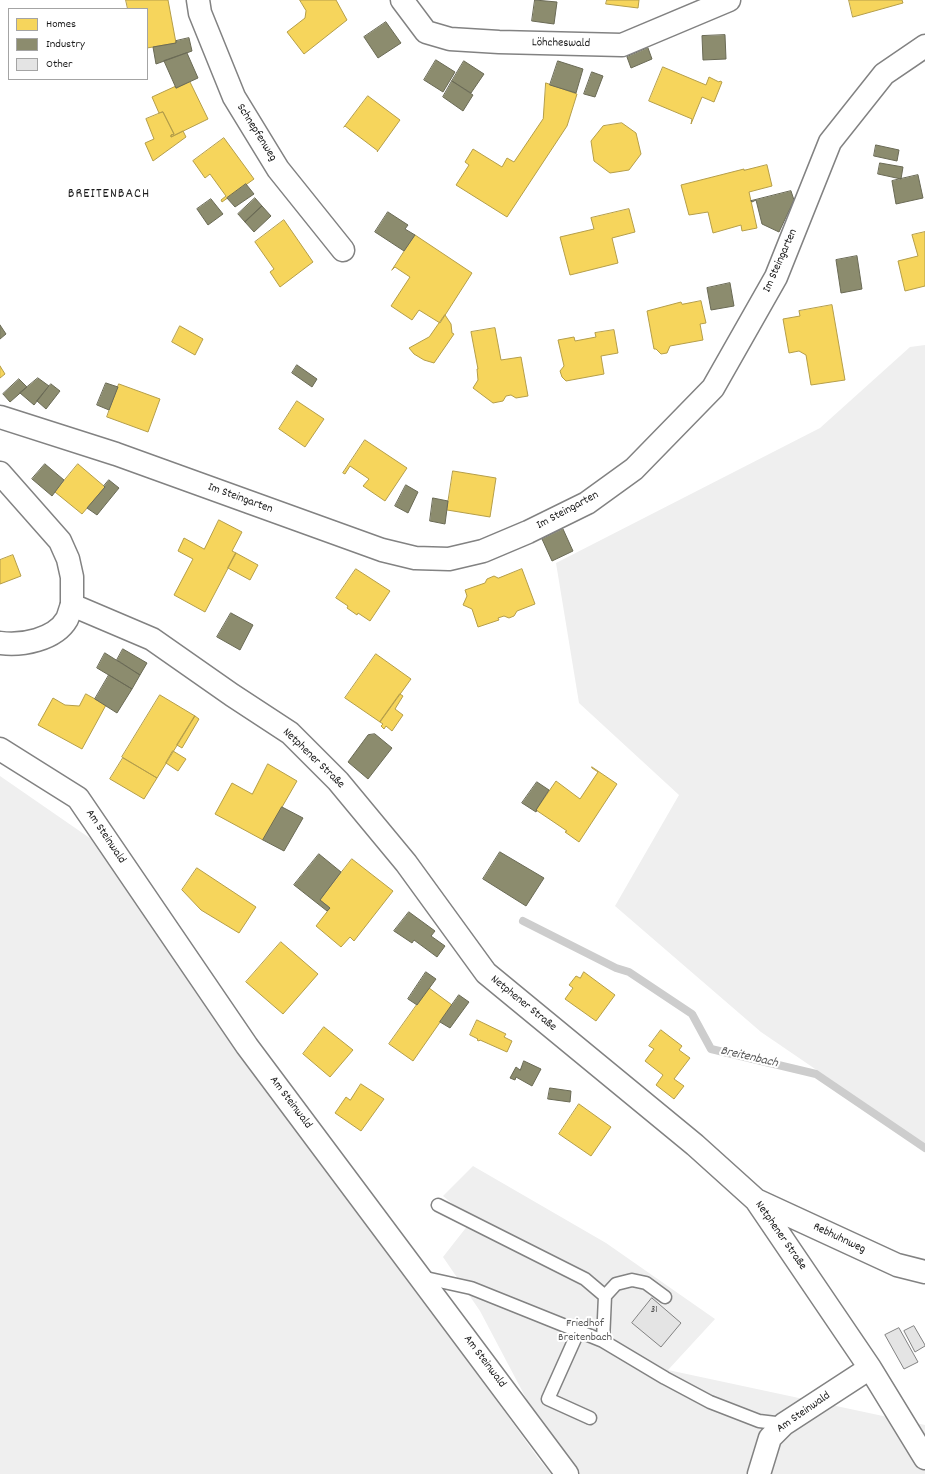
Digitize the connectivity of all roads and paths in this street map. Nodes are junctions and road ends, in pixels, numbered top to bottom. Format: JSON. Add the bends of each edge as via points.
{"nodes":[{"id":1,"x":198,"y":0,"type":"edge"},
{"id":2,"x":402,"y":0,"type":"edge"},
{"id":3,"x":729,"y":0,"type":"edge"},
{"id":4,"x":925,"y":46,"type":"edge"},
{"id":5,"x":342,"y":250,"type":"dead end"},
{"id":6,"x":0,"y":416,"type":"edge"},
{"id":7,"x":1,"y":477,"type":"edge"},
{"id":8,"x":72,"y":605,"type":"junction"},
{"id":9,"x":0,"y":643,"type":"edge"},
{"id":10,"x":0,"y":749,"type":"edge"},
{"id":11,"x":756,"y":1200,"type":"junction"},
{"id":12,"x":438,"y":1205,"type":"dead end"},
{"id":13,"x":925,"y":1272,"type":"edge"},
{"id":14,"x":419,"y":1276,"type":"junction"},
{"id":15,"x":605,"y":1296,"type":"junction"},
{"id":16,"x":665,"y":1297,"type":"dead end"},
{"id":17,"x":578,"y":1332,"type":"junction"},
{"id":18,"x":604,"y":1341,"type":"junction"},
{"id":19,"x":870,"y":1368,"type":"junction"},
{"id":20,"x":590,"y":1418,"type":"dead end"},
{"id":21,"x":784,"y":1424,"type":"junction"},
{"id":22,"x":925,"y":1458,"type":"edge"},
{"id":23,"x":567,"y":1474,"type":"edge"},
{"id":24,"x":759,"y":1474,"type":"edge"}],
"edges":[{"from":1,"to":5,"type":"street","name":"Schnepfenweg","via":[[200,13],[234,97],[278,169]]},
{"from":2,"to":3,"type":"street","name":"Löhcheswald","via":[[426,32],[450,39],[622,45]]},
{"from":4,"to":6,"type":"street","name":"Im Steingarten","via":[[884,74],[830,142],[776,277],[713,388],[634,469],[588,503],[483,551],[449,559],[435,559],[414,558],[382,550],[116,454]]},
{"from":7,"to":8,"type":"street","via":[[60,541],[72,577]]},
{"from":8,"to":9,"type":"street","via":[[67,620],[58,630],[47,636],[22,643]]},
{"from":8,"to":11,"type":"street","name":"Netphener Straße","via":[[152,638],[290,734],[338,780],[406,863],[486,973],[695,1145]]},
{"from":10,"to":14,"type":"street","name":"Am Steinwald","via":[[78,798],[247,1046]]},
{"from":11,"to":13,"type":"street","name":"Rebhuhnweg","via":[[897,1265]]},
{"from":11,"to":19,"type":"street","name":"Netphener Straße"},
{"from":12,"to":15,"type":"lane","via":[[585,1279]]},
{"from":14,"to":17,"type":"lane","via":[[471,1288]]},
{"from":14,"to":23,"type":"street","name":"Am Steinwald"},
{"from":15,"to":16,"type":"lane","via":[[616,1284],[632,1280],[646,1283]]},
{"from":15,"to":18,"type":"lane"},
{"from":17,"to":18,"type":"lane"},
{"from":17,"to":20,"type":"lane","via":[[548,1400]]},
{"from":18,"to":21,"type":"lane","via":[[710,1402],[759,1421]]},
{"from":19,"to":21,"type":"street","name":"Am Steinwald"},
{"from":19,"to":22,"type":"street","name":"Netphener Straße"},
{"from":21,"to":24,"type":"street","name":"Am Steinwald","via":[[770,1438]]}]}
